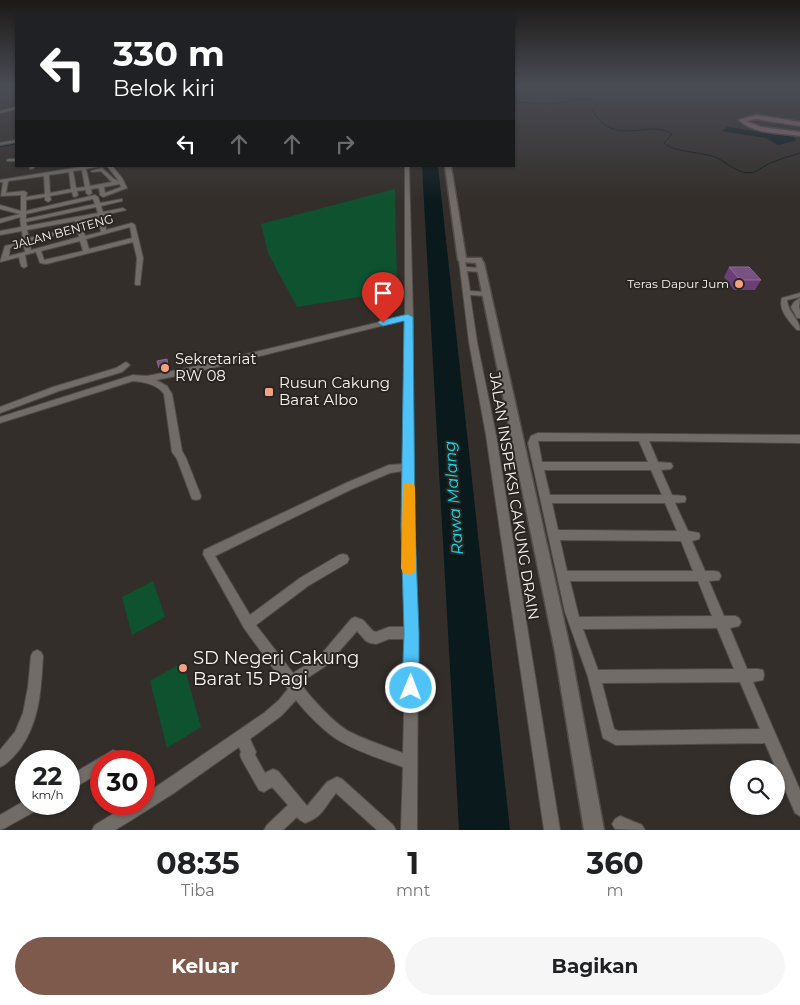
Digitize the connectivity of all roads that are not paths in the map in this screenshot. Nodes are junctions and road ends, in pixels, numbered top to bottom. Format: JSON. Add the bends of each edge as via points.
{"nodes":[{"id":1,"x":752,"y":124,"type":"edge"},
{"id":2,"x":800,"y":134,"type":"edge"},
{"id":3,"x":15,"y":141,"type":"edge"},
{"id":4,"x":0,"y":144,"type":"edge"},
{"id":5,"x":15,"y":147,"type":"edge"},
{"id":6,"x":0,"y":149,"type":"edge"},
{"id":7,"x":9,"y":160,"type":"dead end"},
{"id":8,"x":15,"y":160,"type":"edge"},
{"id":9,"x":55,"y":167,"type":"edge"},
{"id":10,"x":95,"y":167,"type":"edge"},
{"id":11,"x":110,"y":167,"type":"edge"},
{"id":12,"x":407,"y":167,"type":"edge"},
{"id":13,"x":448,"y":167,"type":"edge"},
{"id":14,"x":85,"y":170,"type":"junction"},
{"id":15,"x":70,"y":171,"type":"junction"},
{"id":16,"x":116,"y":174,"type":"junction"},
{"id":17,"x":45,"y":175,"type":"junction"},
{"id":18,"x":108,"y":176,"type":"junction"},
{"id":19,"x":6,"y":180,"type":"junction"},
{"id":20,"x":0,"y":181,"type":"edge"},
{"id":21,"x":118,"y":182,"type":"junction"},
{"id":22,"x":101,"y":185,"type":"junction"},
{"id":23,"x":88,"y":187,"type":"junction"},
{"id":24,"x":74,"y":190,"type":"junction"},
{"id":25,"x":47,"y":195,"type":"junction"},
{"id":26,"x":92,"y":197,"type":"junction"},
{"id":27,"x":24,"y":199,"type":"junction"},
{"id":28,"x":120,"y":200,"type":"dead end"},
{"id":29,"x":76,"y":201,"type":"junction"},
{"id":30,"x":98,"y":205,"type":"junction"},
{"id":31,"x":0,"y":208,"type":"edge"},
{"id":32,"x":48,"y":208,"type":"junction"},
{"id":33,"x":123,"y":210,"type":"dead end"},
{"id":34,"x":57,"y":214,"type":"junction"},
{"id":35,"x":101,"y":214,"type":"junction"},
{"id":36,"x":77,"y":218,"type":"junction"},
{"id":37,"x":0,"y":221,"type":"edge"},
{"id":38,"x":24,"y":222,"type":"junction"},
{"id":39,"x":59,"y":222,"type":"junction"},
{"id":40,"x":13,"y":223,"type":"dead end"},
{"id":41,"x":49,"y":224,"type":"junction"},
{"id":42,"x":0,"y":225,"type":"edge"},
{"id":43,"x":105,"y":231,"type":"junction"},
{"id":44,"x":61,"y":232,"type":"junction"},
{"id":45,"x":0,"y":233,"type":"edge"},
{"id":46,"x":50,"y":234,"type":"junction"},
{"id":47,"x":82,"y":237,"type":"junction"},
{"id":48,"x":0,"y":238,"type":"edge"},
{"id":49,"x":136,"y":239,"type":"junction"},
{"id":50,"x":27,"y":241,"type":"junction"},
{"id":51,"x":65,"y":242,"type":"junction"},
{"id":52,"x":114,"y":244,"type":"junction"},
{"id":53,"x":53,"y":245,"type":"junction"},
{"id":54,"x":85,"y":249,"type":"junction"},
{"id":55,"x":38,"y":250,"type":"junction"},
{"id":56,"x":70,"y":251,"type":"junction"},
{"id":57,"x":25,"y":254,"type":"junction"},
{"id":58,"x":2,"y":259,"type":"edge"},
{"id":59,"x":463,"y":265,"type":"junction"},
{"id":60,"x":24,"y":266,"type":"dead end"},
{"id":61,"x":138,"y":284,"type":"dead end"},
{"id":62,"x":467,"y":293,"type":"junction"},
{"id":63,"x":486,"y":294,"type":"junction"},
{"id":64,"x":800,"y":295,"type":"edge"},
{"id":65,"x":800,"y":300,"type":"edge"},
{"id":66,"x":800,"y":316,"type":"edge"},
{"id":67,"x":408,"y":317,"type":"junction"},
{"id":68,"x":800,"y":328,"type":"edge"},
{"id":69,"x":126,"y":364,"type":"dead end"},
{"id":70,"x":146,"y":378,"type":"junction"},
{"id":71,"x":0,"y":410,"type":"edge"},
{"id":72,"x":0,"y":420,"type":"edge"},
{"id":73,"x":643,"y":439,"type":"junction"},
{"id":74,"x":800,"y":439,"type":"edge"},
{"id":75,"x":538,"y":466,"type":"junction"},
{"id":76,"x":661,"y":466,"type":"junction"},
{"id":77,"x":409,"y":467,"type":"junction"},
{"id":78,"x":196,"y":496,"type":"dead end"},
{"id":79,"x":545,"y":499,"type":"junction"},
{"id":80,"x":675,"y":499,"type":"junction"},
{"id":81,"x":553,"y":535,"type":"junction"},
{"id":82,"x":690,"y":536,"type":"junction"},
{"id":83,"x":343,"y":559,"type":"dead end"},
{"id":84,"x":562,"y":576,"type":"junction"},
{"id":85,"x":702,"y":576,"type":"junction"},
{"id":86,"x":715,"y":576,"type":"dead end"},
{"id":87,"x":721,"y":622,"type":"junction"},
{"id":88,"x":735,"y":622,"type":"dead end"},
{"id":89,"x":576,"y":623,"type":"junction"},
{"id":90,"x":248,"y":624,"type":"junction"},
{"id":91,"x":412,"y":633,"type":"junction"},
{"id":92,"x":37,"y":656,"type":"dead end"},
{"id":93,"x":744,"y":675,"type":"junction"},
{"id":94,"x":758,"y":675,"type":"dead end"},
{"id":95,"x":594,"y":676,"type":"junction"},
{"id":96,"x":294,"y":686,"type":"junction"},
{"id":97,"x":770,"y":736,"type":"junction"},
{"id":98,"x":241,"y":737,"type":"junction"},
{"id":99,"x":0,"y":760,"type":"edge"},
{"id":100,"x":410,"y":762,"type":"junction"},
{"id":101,"x":155,"y":791,"type":"edge"},
{"id":102,"x":298,"y":806,"type":"junction"},
{"id":103,"x":800,"y":808,"type":"edge"},
{"id":104,"x":15,"y":815,"type":"edge"},
{"id":105,"x":118,"y":815,"type":"edge"},
{"id":106,"x":0,"y":823,"type":"edge"},
{"id":107,"x":620,"y":824,"type":"dead end"},
{"id":108,"x":100,"y":830,"type":"edge"},
{"id":109,"x":272,"y":830,"type":"edge"},
{"id":110,"x":388,"y":830,"type":"edge"},
{"id":111,"x":409,"y":830,"type":"edge"},
{"id":112,"x":552,"y":830,"type":"edge"},
{"id":113,"x":594,"y":830,"type":"edge"},
{"id":114,"x":637,"y":830,"type":"edge"}],
"edges":[{"from":1,"to":2,"type":"main road"},
{"from":3,"to":4,"type":"street"},
{"from":5,"to":6,"type":"street"},
{"from":7,"to":8,"type":"street"},
{"from":9,"to":17,"type":"street","via":[[44,169]]},
{"from":10,"to":14,"type":"street"},
{"from":11,"to":16,"type":"street"},
{"from":12,"to":67,"type":"street"},
{"from":13,"to":59,"type":"street","name":"JALAN INSPEKSI CAKUNG DRAIN"},
{"from":14,"to":15,"type":"street"},
{"from":14,"to":18,"type":"street","via":[[102,169]]},
{"from":14,"to":23,"type":"street"},
{"from":15,"to":17,"type":"street"},
{"from":15,"to":24,"type":"street"},
{"from":16,"to":18,"type":"street"},
{"from":16,"to":21,"type":"street"},
{"from":17,"to":19,"type":"street"},
{"from":17,"to":25,"type":"street"},
{"from":18,"to":21,"type":"street"},
{"from":19,"to":20,"type":"street"},
{"from":19,"to":27,"type":"street","via":[[3,195],[23,192]]},
{"from":21,"to":22,"type":"street"},
{"from":21,"to":22,"type":"street","via":[[124,188],[103,195]]},
{"from":22,"to":23,"type":"street"},
{"from":23,"to":24,"type":"street"},
{"from":23,"to":26,"type":"street"},
{"from":24,"to":25,"type":"street"},
{"from":24,"to":29,"type":"street"},
{"from":25,"to":27,"type":"street"},
{"from":25,"to":32,"type":"street"},
{"from":26,"to":29,"type":"street"},
{"from":26,"to":30,"type":"street"},
{"from":27,"to":38,"type":"street"},
{"from":28,"to":30,"type":"street"},
{"from":29,"to":32,"type":"street"},
{"from":30,"to":34,"type":"street"},
{"from":30,"to":35,"type":"street"},
{"from":31,"to":38,"type":"street"},
{"from":32,"to":38,"type":"street"},
{"from":33,"to":35,"type":"street"},
{"from":34,"to":38,"type":"street"},
{"from":34,"to":39,"type":"street"},
{"from":35,"to":36,"type":"street"},
{"from":35,"to":43,"type":"street"},
{"from":36,"to":39,"type":"street"},
{"from":36,"to":47,"type":"street"},
{"from":37,"to":38,"type":"street"},
{"from":38,"to":41,"type":"street"},
{"from":38,"to":45,"type":"street"},
{"from":38,"to":48,"type":"street"},
{"from":38,"to":50,"type":"street"},
{"from":39,"to":41,"type":"street"},
{"from":39,"to":44,"type":"street"},
{"from":40,"to":42,"type":"street"},
{"from":41,"to":46,"type":"street"},
{"from":43,"to":47,"type":"street","name":"JALAN BENTENG"},
{"from":43,"to":49,"type":"street","name":"JALAN BENTENG","via":[[132,225]]},
{"from":43,"to":52,"type":"street"},
{"from":44,"to":46,"type":"street"},
{"from":44,"to":51,"type":"street"},
{"from":46,"to":50,"type":"street"},
{"from":46,"to":53,"type":"street"},
{"from":47,"to":51,"type":"street","name":"JALAN BENTENG"},
{"from":47,"to":54,"type":"street"},
{"from":49,"to":52,"type":"street"},
{"from":49,"to":61,"type":"street","via":[[140,258]]},
{"from":50,"to":57,"type":"street"},
{"from":50,"to":58,"type":"street","via":[[7,247]]},
{"from":51,"to":53,"type":"street","name":"JALAN BENTENG"},
{"from":51,"to":56,"type":"street"},
{"from":52,"to":54,"type":"street"},
{"from":53,"to":55,"type":"street","name":"JALAN BENTENG"},
{"from":53,"to":56,"type":"street","via":[[57,254]]},
{"from":54,"to":55,"type":"street","via":[[44,262]]},
{"from":54,"to":56,"type":"street"},
{"from":55,"to":57,"type":"street","name":"JALAN BENTENG"},
{"from":57,"to":58,"type":"street","name":"JALAN BENTENG"},
{"from":57,"to":60,"type":"street"},
{"from":59,"to":62,"type":"street","name":"JALAN INSPEKSI CAKUNG DRAIN"},
{"from":59,"to":63,"type":"street","via":[[478,260]]},
{"from":62,"to":63,"type":"street"},
{"from":62,"to":112,"type":"street","name":"JALAN INSPEKSI CAKUNG DRAIN"},
{"from":63,"to":113,"type":"street","via":[[563,652]]},
{"from":64,"to":68,"type":"street","via":[[784,299],[784,305]]},
{"from":65,"to":66,"type":"street","via":[[795,307]]},
{"from":67,"to":70,"type":"street","via":[[192,370]]},
{"from":67,"to":77,"type":"street"},
{"from":69,"to":71,"type":"street","via":[[119,370]]},
{"from":70,"to":72,"type":"street","via":[[133,378]]},
{"from":70,"to":78,"type":"street","via":[[168,394],[177,452]]},
{"from":73,"to":74,"type":"street"},
{"from":73,"to":75,"type":"street","via":[[538,437],[533,443]]},
{"from":73,"to":76,"type":"street"},
{"from":75,"to":76,"type":"street"},
{"from":75,"to":79,"type":"street"},
{"from":76,"to":80,"type":"street"},
{"from":77,"to":90,"type":"street","via":[[389,470],[349,486],[208,554]]},
{"from":77,"to":91,"type":"street"},
{"from":79,"to":80,"type":"street"},
{"from":79,"to":81,"type":"street"},
{"from":80,"to":82,"type":"street"},
{"from":81,"to":82,"type":"street"},
{"from":81,"to":84,"type":"street"},
{"from":82,"to":85,"type":"street"},
{"from":83,"to":90,"type":"street"},
{"from":84,"to":85,"type":"street"},
{"from":84,"to":89,"type":"street"},
{"from":85,"to":86,"type":"street"},
{"from":85,"to":87,"type":"street"},
{"from":87,"to":88,"type":"street"},
{"from":87,"to":89,"type":"street"},
{"from":87,"to":93,"type":"street"},
{"from":89,"to":95,"type":"street"},
{"from":90,"to":96,"type":"street"},
{"from":91,"to":96,"type":"street","via":[[370,637],[360,624],[355,623],[323,661]]},
{"from":91,"to":100,"type":"street"},
{"from":92,"to":99,"type":"street","via":[[29,721],[13,748]]},
{"from":93,"to":94,"type":"street"},
{"from":93,"to":95,"type":"street"},
{"from":93,"to":97,"type":"street"},
{"from":95,"to":97,"type":"street","via":[[608,733],[616,738]]},
{"from":96,"to":98,"type":"street","via":[[287,704]]},
{"from":96,"to":100,"type":"street","via":[[310,706],[342,735]]},
{"from":97,"to":103,"type":"street"},
{"from":98,"to":101,"type":"street"},
{"from":98,"to":102,"type":"street","via":[[249,752],[247,756],[264,785],[274,776]]},
{"from":100,"to":111,"type":"street"},
{"from":102,"to":109,"type":"street"},
{"from":102,"to":110,"type":"street","via":[[308,815],[337,784]]},
{"from":104,"to":106,"type":"street"},
{"from":105,"to":108,"type":"street"},
{"from":107,"to":114,"type":"street"}]}
